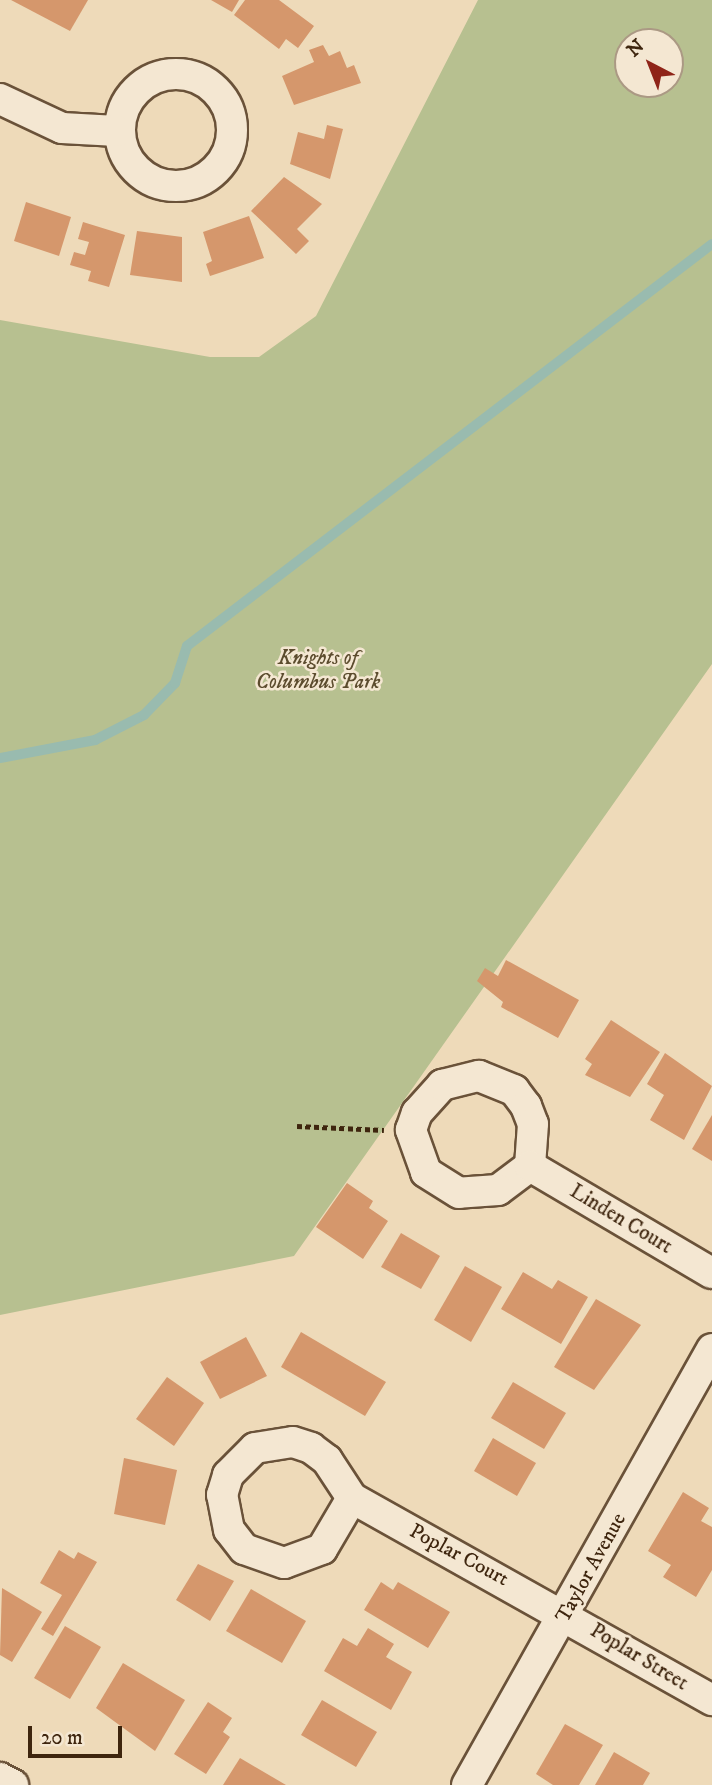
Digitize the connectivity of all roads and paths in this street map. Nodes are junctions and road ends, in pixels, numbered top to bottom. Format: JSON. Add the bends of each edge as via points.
{"nodes":[{"id":1,"x":0,"y":99,"type":"edge"},
{"id":2,"x":117,"y":131,"type":"dead end"},
{"id":3,"x":297,"y":1126,"type":"dead end"},
{"id":4,"x":375,"y":1130,"type":"dead end"},
{"id":5,"x":530,"y":1166,"type":"junction"},
{"id":6,"x":712,"y":1273,"type":"edge"},
{"id":7,"x":712,"y":1349,"type":"edge"},
{"id":8,"x":352,"y":1498,"type":"junction"},
{"id":9,"x":566,"y":1614,"type":"junction"},
{"id":10,"x":712,"y":1700,"type":"edge"},
{"id":11,"x":0,"y":1778,"type":"edge"},
{"id":12,"x":13,"y":1785,"type":"edge"},
{"id":13,"x":467,"y":1785,"type":"edge"}],
"edges":[{"from":1,"to":2,"type":"street","via":[[62,128]]},
{"from":3,"to":4,"type":"path"},
{"from":5,"to":5,"type":"street","via":[[499,1189],[479,1194],[441,1185],[426,1171],[412,1140],[417,1113],[442,1085],[459,1077],[498,1080],[526,1106],[533,1124]]},
{"from":5,"to":6,"type":"street","name":"Linden Court"},
{"from":7,"to":9,"type":"street","name":"Taylor Avenue"},
{"from":8,"to":8,"type":"street","name":"Poplar Court","via":[[322,1549],[284,1563],[244,1549],[229,1530],[222,1495],[239,1459],[264,1445],[293,1442],[327,1460]]},
{"from":8,"to":9,"type":"street","name":"Poplar Court"},
{"from":9,"to":10,"type":"street","name":"Poplar Street"},
{"from":9,"to":13,"type":"street","name":"Taylor Avenue"},
{"from":11,"to":12,"type":"street"}]}
